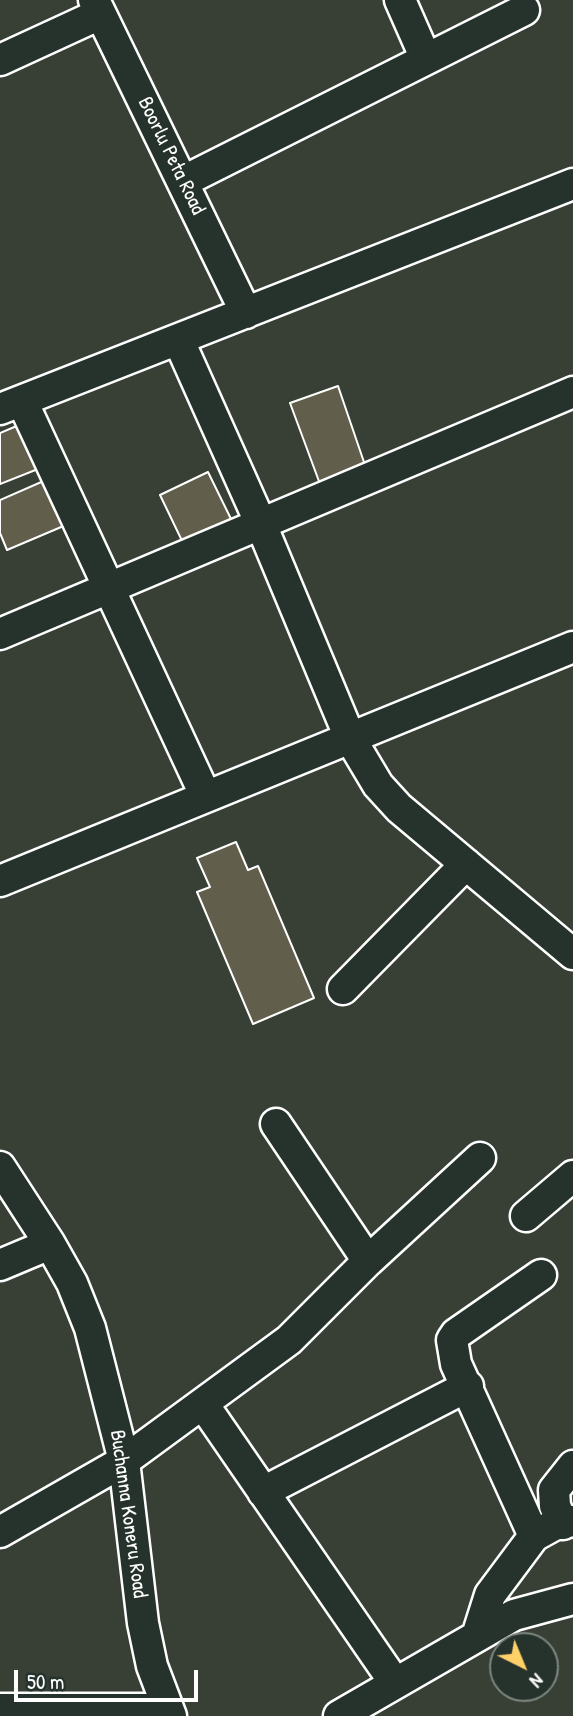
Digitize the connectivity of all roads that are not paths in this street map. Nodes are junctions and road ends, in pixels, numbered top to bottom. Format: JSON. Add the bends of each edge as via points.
{"nodes":[{"id":1,"x":400,"y":0,"type":"edge"},
{"id":2,"x":97,"y":7,"type":"edge"},
{"id":3,"x":524,"y":10,"type":"dead end"},
{"id":4,"x":426,"y":59,"type":"junction"},
{"id":5,"x":0,"y":60,"type":"edge"},
{"id":6,"x":184,"y":181,"type":"junction"},
{"id":7,"x":573,"y":184,"type":"edge"},
{"id":8,"x":246,"y":313,"type":"junction"},
{"id":9,"x":178,"y":341,"type":"junction"},
{"id":10,"x":573,"y":392,"type":"edge"},
{"id":11,"x":11,"y":405,"type":"edge"},
{"id":12,"x":260,"y":522,"type":"junction"},
{"id":13,"x":109,"y":587,"type":"junction"},
{"id":14,"x":0,"y":634,"type":"edge"},
{"id":15,"x":573,"y":647,"type":"edge"},
{"id":16,"x":350,"y":738,"type":"junction"},
{"id":17,"x":206,"y":797,"type":"junction"},
{"id":18,"x":466,"y":864,"type":"junction"},
{"id":19,"x":0,"y":881,"type":"edge"},
{"id":20,"x":573,"y":954,"type":"edge"},
{"id":21,"x":343,"y":989,"type":"dead end"},
{"id":22,"x":276,"y":1124,"type":"dead end"},
{"id":23,"x":480,"y":1158,"type":"dead end"},
{"id":24,"x":0,"y":1167,"type":"edge"},
{"id":25,"x":573,"y":1176,"type":"edge"},
{"id":26,"x":526,"y":1216,"type":"dead end"},
{"id":27,"x":50,"y":1244,"type":"junction"},
{"id":28,"x":368,"y":1261,"type":"junction"},
{"id":29,"x":0,"y":1265,"type":"edge"},
{"id":30,"x":541,"y":1275,"type":"dead end"},
{"id":31,"x":468,"y":1386,"type":"junction"},
{"id":32,"x":202,"y":1405,"type":"junction"},
{"id":33,"x":124,"y":1461,"type":"junction"},
{"id":34,"x":573,"y":1466,"type":"edge"},
{"id":35,"x":263,"y":1492,"type":"junction"},
{"id":36,"x":568,"y":1522,"type":"edge"},
{"id":37,"x":0,"y":1532,"type":"edge"},
{"id":38,"x":534,"y":1536,"type":"junction"},
{"id":39,"x":573,"y":1599,"type":"edge"},
{"id":40,"x":478,"y":1633,"type":"junction"},
{"id":41,"x":395,"y":1683,"type":"junction"},
{"id":42,"x":0,"y":1709,"type":"edge"},
{"id":43,"x":170,"y":1712,"type":"edge"},
{"id":44,"x":340,"y":1716,"type":"edge"}],
"edges":[{"from":1,"to":4,"type":"street"},
{"from":2,"to":5,"type":"street"},
{"from":2,"to":6,"type":"street","name":"Boorlu Peta Road"},
{"from":3,"to":4,"type":"street"},
{"from":4,"to":6,"type":"street"},
{"from":6,"to":8,"type":"street","name":"Boorlu Peta Road"},
{"from":7,"to":8,"type":"street"},
{"from":8,"to":9,"type":"street"},
{"from":9,"to":11,"type":"street"},
{"from":9,"to":12,"type":"street"},
{"from":10,"to":12,"type":"street"},
{"from":11,"to":13,"type":"street"},
{"from":12,"to":13,"type":"street"},
{"from":12,"to":16,"type":"street"},
{"from":13,"to":14,"type":"street"},
{"from":13,"to":17,"type":"street"},
{"from":15,"to":16,"type":"street"},
{"from":16,"to":17,"type":"street"},
{"from":16,"to":18,"type":"street","via":[[378,785],[399,808]]},
{"from":17,"to":19,"type":"street"},
{"from":18,"to":20,"type":"street"},
{"from":18,"to":21,"type":"street"},
{"from":22,"to":28,"type":"street"},
{"from":23,"to":28,"type":"street"},
{"from":24,"to":27,"type":"street","name":"Buchanna Koneru Road"},
{"from":25,"to":26,"type":"street"},
{"from":27,"to":29,"type":"street"},
{"from":27,"to":33,"type":"street","name":"Buchanna Koneru Road","via":[[90,1328]]},
{"from":28,"to":32,"type":"street","via":[[289,1340]]},
{"from":30,"to":31,"type":"street","via":[[452,1340],[456,1364]]},
{"from":31,"to":35,"type":"street"},
{"from":31,"to":38,"type":"street"},
{"from":32,"to":33,"type":"street"},
{"from":32,"to":35,"type":"street"},
{"from":33,"to":37,"type":"street"},
{"from":33,"to":43,"type":"street","name":"Buchanna Koneru Road","via":[[143,1623],[152,1665]]},
{"from":34,"to":36,"type":"street","via":[[559,1480],[553,1497]]},
{"from":35,"to":41,"type":"street"},
{"from":36,"to":38,"type":"street"},
{"from":38,"to":40,"type":"street","via":[[490,1595]]},
{"from":39,"to":40,"type":"street","via":[[514,1615]]},
{"from":40,"to":41,"type":"street"},
{"from":41,"to":44,"type":"street"},
{"from":42,"to":43,"type":"street"}]}
